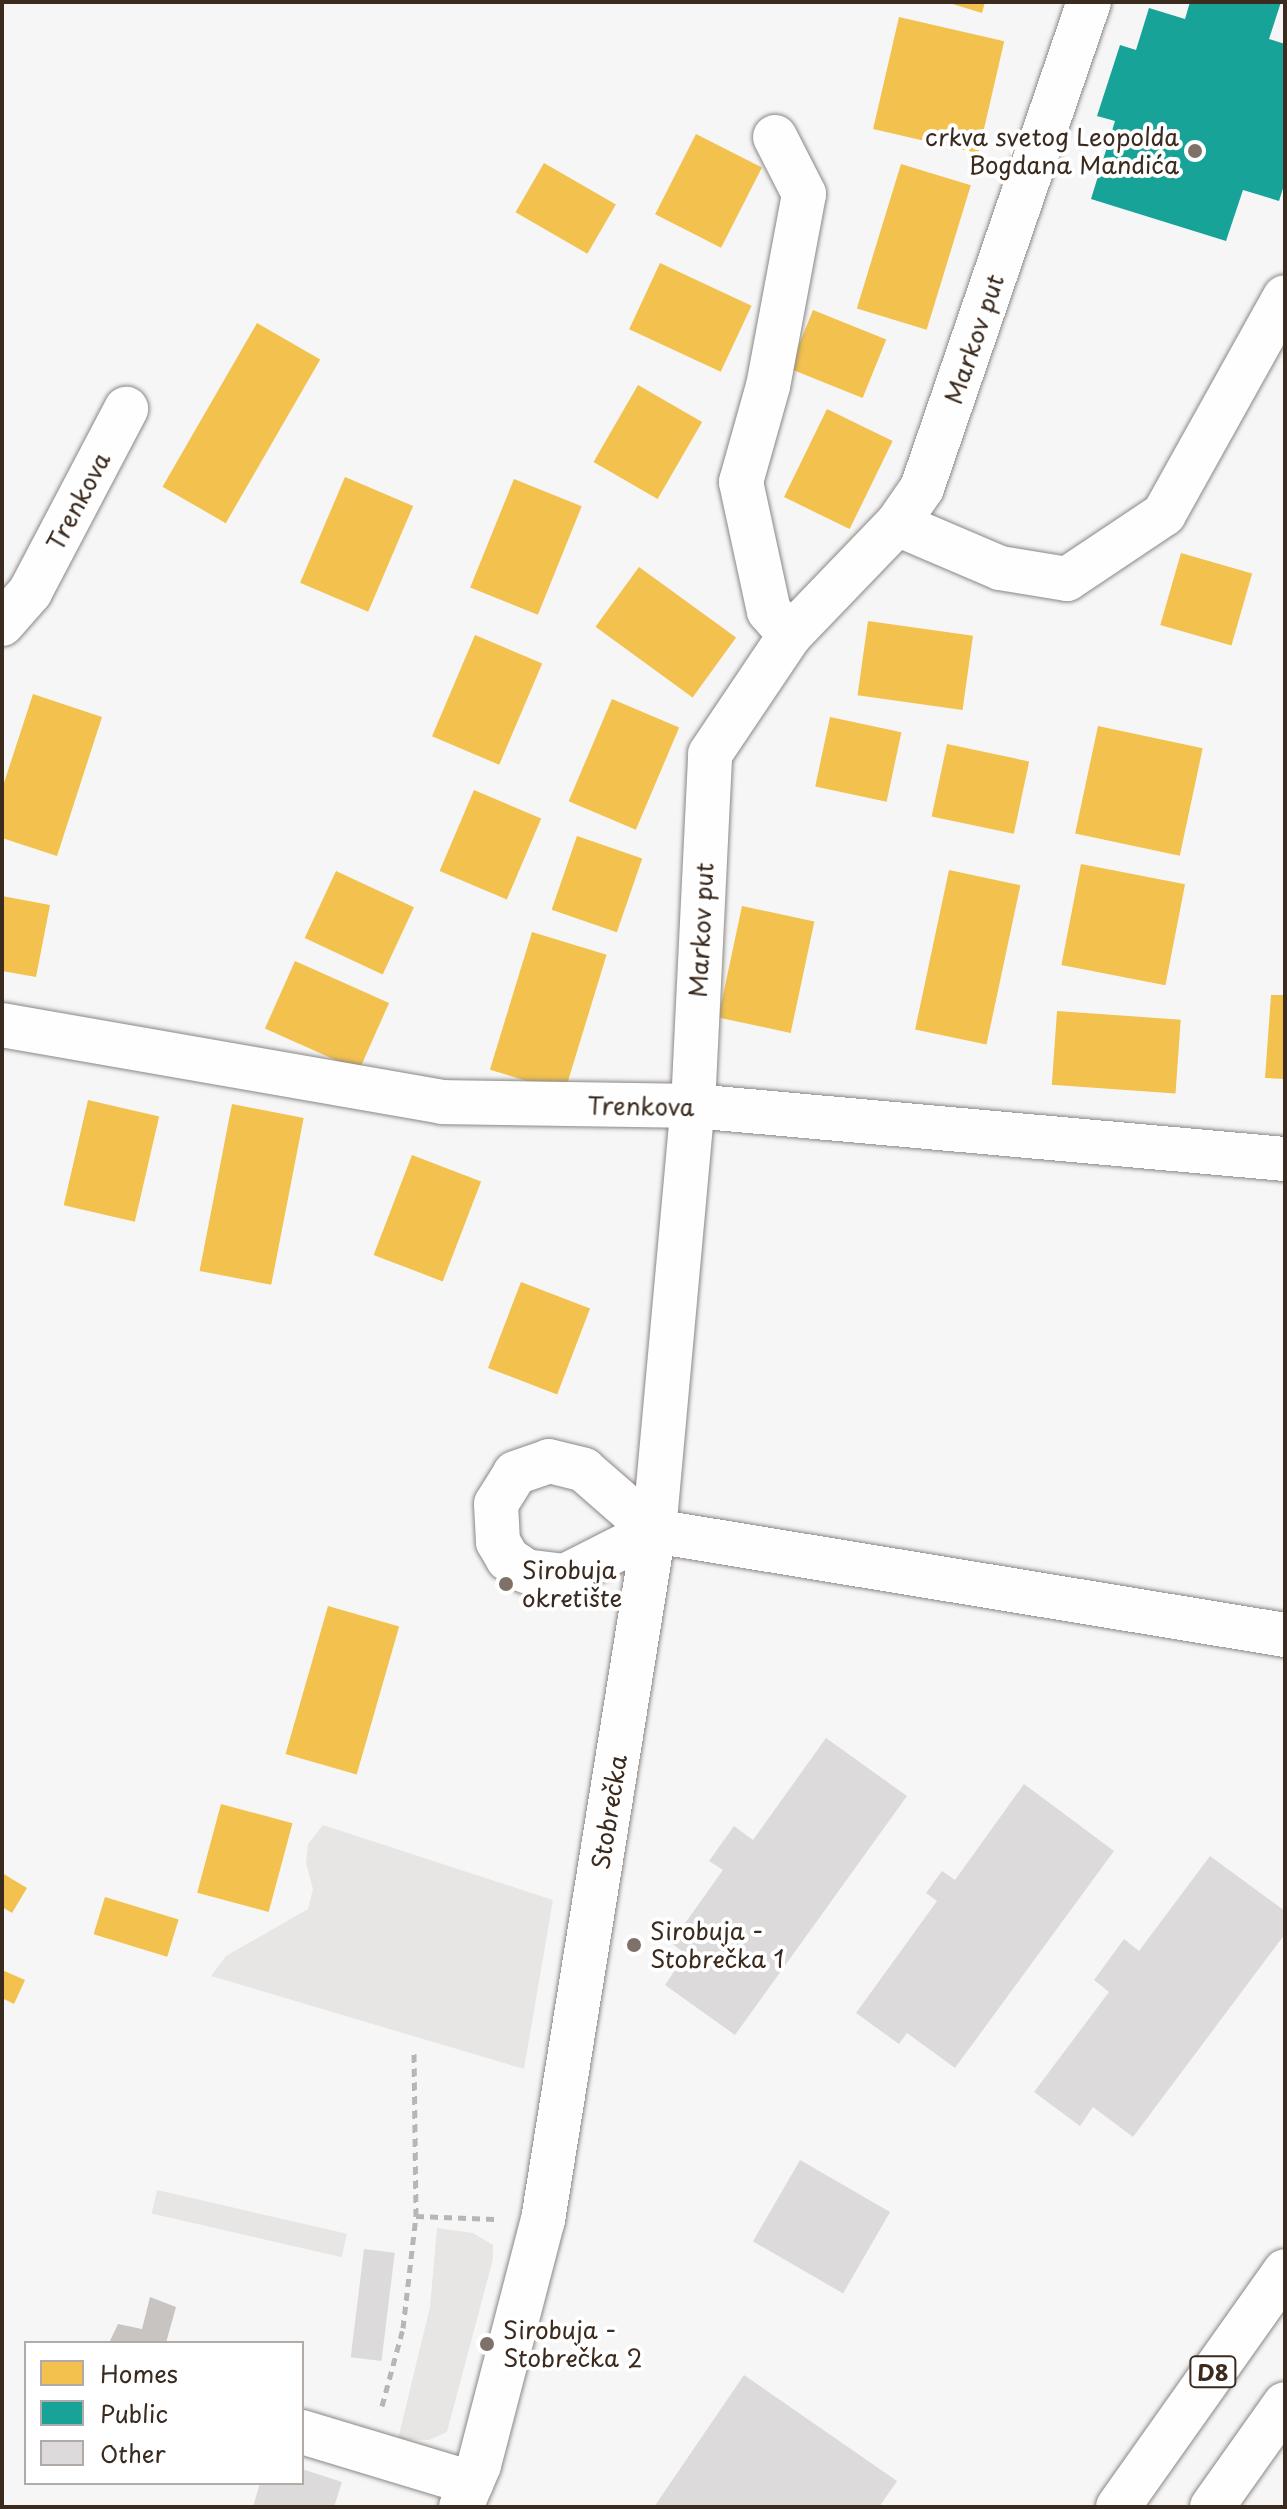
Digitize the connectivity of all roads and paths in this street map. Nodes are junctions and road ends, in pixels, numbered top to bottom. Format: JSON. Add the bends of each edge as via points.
{"nodes":[{"id":1,"x":1089,"y":2,"type":"edge"},
{"id":2,"x":775,"y":137,"type":"dead end"},
{"id":3,"x":1285,"y":297,"type":"edge"},
{"id":4,"x":126,"y":409,"type":"dead end"},
{"id":5,"x":897,"y":524,"type":"junction"},
{"id":6,"x":16,"y":590,"type":"edge"},
{"id":7,"x":2,"y":624,"type":"edge"},
{"id":8,"x":790,"y":635,"type":"junction"},
{"id":9,"x":2,"y":1025,"type":"edge"},
{"id":10,"x":693,"y":1106,"type":"junction"},
{"id":11,"x":1285,"y":1159,"type":"edge"},
{"id":12,"x":654,"y":1531,"type":"junction"},
{"id":13,"x":1285,"y":1635,"type":"edge"},
{"id":14,"x":414,"y":2051,"type":"dead end"},
{"id":15,"x":416,"y":2216,"type":"junction"},
{"id":16,"x":543,"y":2220,"type":"junction"},
{"id":17,"x":1285,"y":2271,"type":"edge"},
{"id":18,"x":1285,"y":2404,"type":"edge"},
{"id":19,"x":304,"y":2433,"type":"edge"},
{"id":20,"x":370,"y":2451,"type":"junction"},
{"id":21,"x":466,"y":2495,"type":"edge"},
{"id":22,"x":1118,"y":2507,"type":"edge"},
{"id":23,"x":1212,"y":2507,"type":"edge"}],
"edges":[{"from":1,"to":5,"type":"main road","name":"Markov put","via":[[922,488]]},
{"from":2,"to":8,"type":"main road","via":[[804,194],[768,386],[741,482],[769,611]]},
{"from":3,"to":5,"type":"main road","via":[[1164,514],[1067,579],[1000,568]]},
{"from":4,"to":6,"type":"main road","name":"Trenkova"},
{"from":5,"to":8,"type":"main road","name":"Markov put"},
{"from":6,"to":7,"type":"main road","name":"Trenkova"},
{"from":8,"to":10,"type":"main road","name":"Markov put","via":[[710,754]]},
{"from":9,"to":10,"type":"main road","name":"Trenkova","via":[[442,1102]]},
{"from":10,"to":11,"type":"main road","name":"Trenkova"},
{"from":10,"to":12,"type":"main road","name":"Stobrečka"},
{"from":12,"to":13,"type":"main road"},
{"from":12,"to":16,"type":"main road","name":"Stobrečka"},
{"from":14,"to":15,"type":"path"},
{"from":15,"to":16,"type":"path"},
{"from":15,"to":20,"type":"path","via":[[403,2328]]},
{"from":16,"to":21,"type":"main road","name":"Stobrečka"},
{"from":17,"to":22,"type":"main road","number":"D8"},
{"from":18,"to":23,"type":"main road"},
{"from":19,"to":20,"type":"main road"},
{"from":20,"to":21,"type":"main road"}]}
